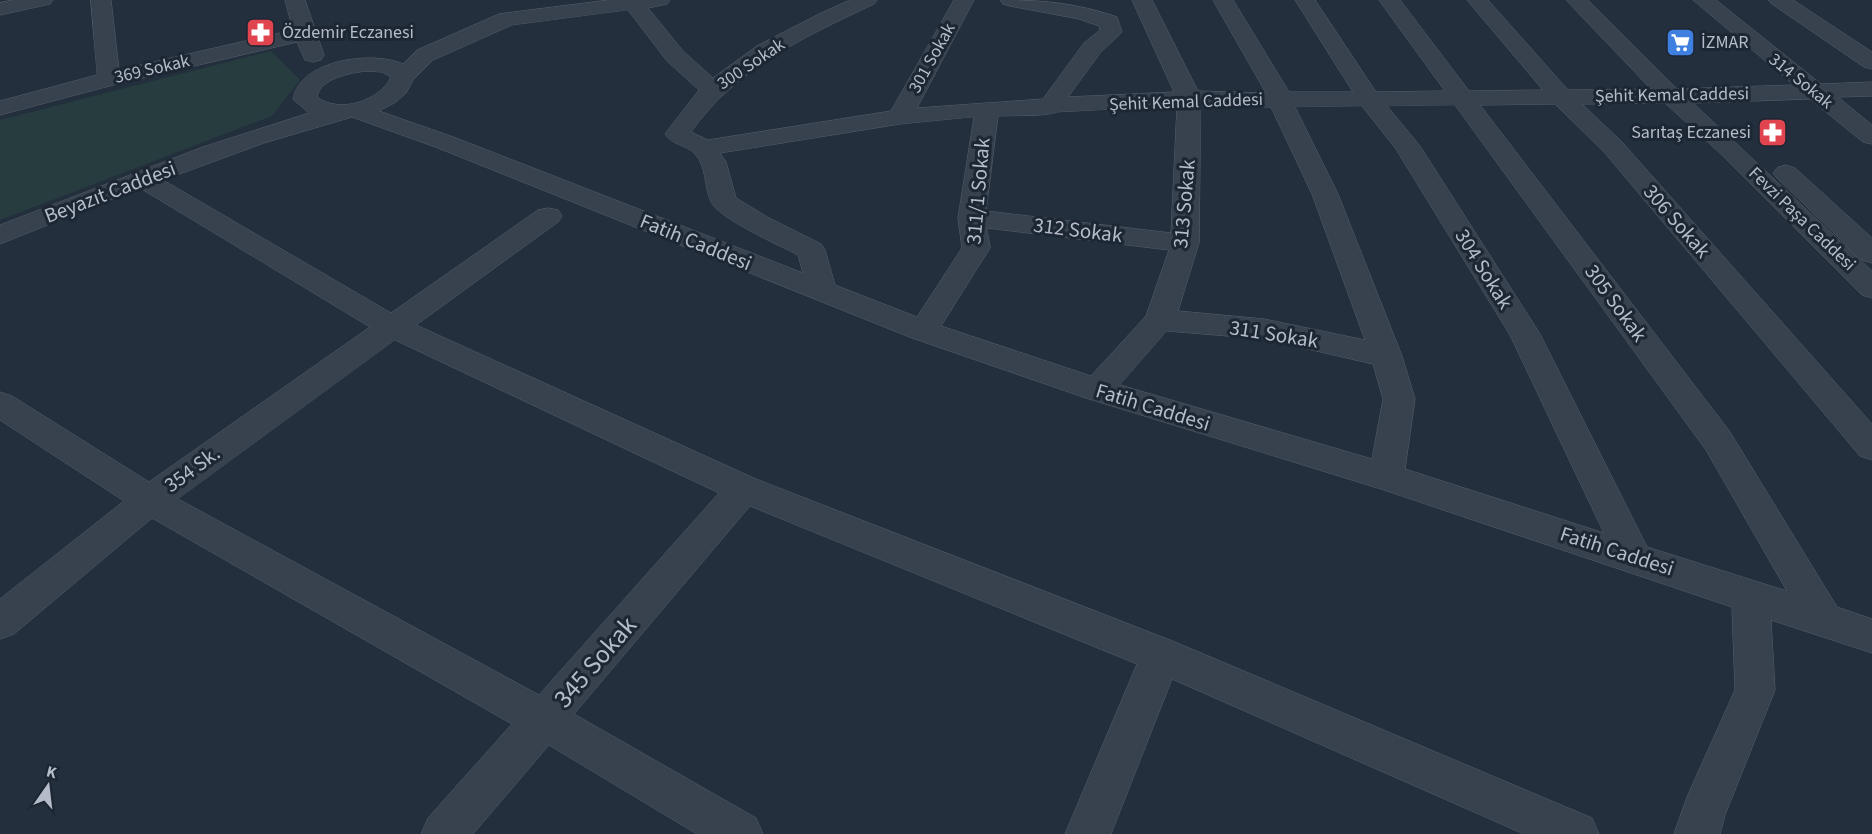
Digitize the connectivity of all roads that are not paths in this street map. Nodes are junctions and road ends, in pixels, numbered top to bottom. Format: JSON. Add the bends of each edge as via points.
{"nodes":[{"id":1,"x":43,"y":0,"type":"edge"},
{"id":2,"x":101,"y":0,"type":"edge"},
{"id":3,"x":563,"y":0,"type":"edge"},
{"id":4,"x":660,"y":0,"type":"edge"},
{"id":5,"x":867,"y":0,"type":"edge"},
{"id":6,"x":964,"y":0,"type":"edge"},
{"id":7,"x":1010,"y":0,"type":"edge"},
{"id":8,"x":1142,"y":0,"type":"edge"},
{"id":9,"x":1223,"y":0,"type":"edge"},
{"id":10,"x":1305,"y":0,"type":"edge"},
{"id":11,"x":1389,"y":0,"type":"edge"},
{"id":12,"x":1476,"y":0,"type":"edge"},
{"id":13,"x":1576,"y":0,"type":"edge"},
{"id":14,"x":1600,"y":0,"type":"edge"},
{"id":15,"x":1703,"y":0,"type":"edge"},
{"id":16,"x":1779,"y":0,"type":"edge"},
{"id":17,"x":635,"y":5,"type":"junction"},
{"id":18,"x":0,"y":9,"type":"edge"},
{"id":19,"x":301,"y":18,"type":"edge"},
{"id":20,"x":507,"y":19,"type":"junction"},
{"id":21,"x":1872,"y":62,"type":"edge"},
{"id":22,"x":366,"y":64,"type":"junction"},
{"id":23,"x":323,"y":78,"type":"junction"},
{"id":24,"x":109,"y":79,"type":"junction"},
{"id":25,"x":399,"y":85,"type":"junction"},
{"id":26,"x":1872,"y":89,"type":"edge"},
{"id":27,"x":713,"y":90,"type":"junction"},
{"id":28,"x":1812,"y":91,"type":"junction"},
{"id":29,"x":1670,"y":95,"type":"junction"},
{"id":30,"x":1560,"y":96,"type":"junction"},
{"id":31,"x":1701,"y":96,"type":"junction"},
{"id":32,"x":1189,"y":98,"type":"junction"},
{"id":33,"x":1279,"y":98,"type":"junction"},
{"id":34,"x":1462,"y":98,"type":"junction"},
{"id":35,"x":1369,"y":99,"type":"junction"},
{"id":36,"x":0,"y":108,"type":"edge"},
{"id":37,"x":1048,"y":108,"type":"junction"},
{"id":38,"x":987,"y":109,"type":"junction"},
{"id":39,"x":348,"y":111,"type":"junction"},
{"id":40,"x":900,"y":117,"type":"junction"},
{"id":41,"x":1872,"y":137,"type":"edge"},
{"id":42,"x":447,"y":143,"type":"junction"},
{"id":43,"x":704,"y":148,"type":"junction"},
{"id":44,"x":220,"y":150,"type":"junction"},
{"id":45,"x":143,"y":179,"type":"junction"},
{"id":46,"x":548,"y":216,"type":"dead end"},
{"id":47,"x":972,"y":218,"type":"junction"},
{"id":48,"x":0,"y":235,"type":"edge"},
{"id":49,"x":1185,"y":243,"type":"junction"},
{"id":50,"x":1872,"y":254,"type":"edge"},
{"id":51,"x":1872,"y":288,"type":"edge"},
{"id":52,"x":822,"y":292,"type":"junction"},
{"id":53,"x":1160,"y":320,"type":"junction"},
{"id":54,"x":391,"y":326,"type":"junction"},
{"id":55,"x":923,"y":331,"type":"junction"},
{"id":56,"x":1386,"y":356,"type":"junction"},
{"id":57,"x":1097,"y":390,"type":"junction"},
{"id":58,"x":0,"y":404,"type":"edge"},
{"id":59,"x":1872,"y":447,"type":"edge"},
{"id":60,"x":1386,"y":477,"type":"junction"},
{"id":61,"x":744,"y":489,"type":"junction"},
{"id":62,"x":150,"y":500,"type":"junction"},
{"id":63,"x":1633,"y":556,"type":"junction"},
{"id":64,"x":1751,"y":596,"type":"junction"},
{"id":65,"x":1823,"y":619,"type":"junction"},
{"id":66,"x":0,"y":622,"type":"edge"},
{"id":67,"x":1872,"y":636,"type":"edge"},
{"id":68,"x":1161,"y":655,"type":"junction"},
{"id":69,"x":545,"y":720,"type":"junction"},
{"id":70,"x":444,"y":834,"type":"edge"},
{"id":71,"x":740,"y":834,"type":"edge"},
{"id":72,"x":1088,"y":834,"type":"edge"},
{"id":73,"x":1576,"y":834,"type":"edge"},
{"id":74,"x":1697,"y":834,"type":"edge"}],
"edges":[{"from":1,"to":18,"type":"street"},
{"from":2,"to":24,"type":"street"},
{"from":3,"to":20,"type":"street"},
{"from":4,"to":17,"type":"street"},
{"from":5,"to":27,"type":"street","name":"300 Sokak","via":[[828,8]]},
{"from":6,"to":40,"type":"street","name":"301 Sokak"},
{"from":7,"to":37,"type":"street","via":[[1083,13],[1109,22],[1111,32],[1092,48]]},
{"from":8,"to":32,"type":"street"},
{"from":9,"to":33,"type":"street"},
{"from":10,"to":35,"type":"street","name":"304 Sokak"},
{"from":11,"to":34,"type":"street","name":"305 Sokak"},
{"from":12,"to":30,"type":"street","name":"306 Sokak"},
{"from":13,"to":29,"type":"street","name":"Fevzi Paşa Caddesi"},
{"from":14,"to":31,"type":"street","name":"Fevzi Paşa Caddesi"},
{"from":15,"to":28,"type":"street","name":"314 Sokak"},
{"from":16,"to":21,"type":"street"},
{"from":17,"to":20,"type":"street"},
{"from":17,"to":27,"type":"street","via":[[675,56]]},
{"from":19,"to":23,"type":"street","name":"Fatih Caddesi"},
{"from":19,"to":24,"type":"street","name":"369 Sokak"},
{"from":20,"to":22,"type":"street"},
{"from":20,"to":25,"type":"street","via":[[425,55]]},
{"from":22,"to":23,"type":"street","name":"Fatih Caddesi"},
{"from":22,"to":25,"type":"street","name":"Fatih Caddesi","via":[[390,66],[399,71]]},
{"from":23,"to":39,"type":"street","name":"Fatih Caddesi","via":[[305,99],[321,110]]},
{"from":23,"to":44,"type":"street","via":[[280,121]]},
{"from":24,"to":36,"type":"street","name":"369 Sokak"},
{"from":25,"to":39,"type":"street","name":"Fatih Caddesi","via":[[377,103]]},
{"from":25,"to":42,"type":"street","name":"Fatih Caddesi"},
{"from":26,"to":28,"type":"street","name":"Şehit Kemal Caddesi"},
{"from":27,"to":43,"type":"street","name":"300 Sokak","via":[[677,134]]},
{"from":28,"to":31,"type":"street","name":"Şehit Kemal Caddesi"},
{"from":28,"to":41,"type":"street","name":"314 Sokak"},
{"from":29,"to":30,"type":"street","name":"Şehit Kemal Caddesi"},
{"from":29,"to":31,"type":"street","name":"Şehit Kemal Caddesi"},
{"from":29,"to":51,"type":"street","name":"Fevzi Paşa Caddesi"},
{"from":30,"to":34,"type":"street","name":"Şehit Kemal Caddesi"},
{"from":30,"to":59,"type":"street","name":"306 Sokak","via":[[1613,147]]},
{"from":31,"to":50,"type":"street","name":"Fevzi Paşa Caddesi"},
{"from":32,"to":33,"type":"street","name":"Şehit Kemal Caddesi"},
{"from":32,"to":37,"type":"street","name":"Şehit Kemal Caddesi"},
{"from":32,"to":49,"type":"street","name":"313 Sokak"},
{"from":33,"to":35,"type":"street","name":"Şehit Kemal Caddesi"},
{"from":33,"to":56,"type":"street","via":[[1326,194]]},
{"from":34,"to":35,"type":"street","name":"Şehit Kemal Caddesi"},
{"from":34,"to":65,"type":"street","name":"305 Sokak","via":[[1718,441]]},
{"from":35,"to":63,"type":"street","name":"304 Sokak","via":[[1407,146],[1525,334]]},
{"from":37,"to":38,"type":"street","name":"Şehit Kemal Caddesi"},
{"from":38,"to":40,"type":"street","name":"Şehit Kemal Caddesi"},
{"from":38,"to":47,"type":"street","name":"311/1 Sokak"},
{"from":39,"to":42,"type":"street","name":"Fatih Caddesi"},
{"from":39,"to":44,"type":"street"},
{"from":40,"to":43,"type":"street","name":"Şehit Kemal Caddesi"},
{"from":42,"to":52,"type":"street","name":"Fatih Caddesi"},
{"from":43,"to":52,"type":"street","via":[[713,162],[724,202],[811,250]]},
{"from":44,"to":45,"type":"street","name":"Beyazıt Caddesi"},
{"from":45,"to":48,"type":"street","name":"Beyazıt Caddesi"},
{"from":45,"to":54,"type":"street"},
{"from":46,"to":54,"type":"street","name":"354 Sk."},
{"from":47,"to":49,"type":"street","name":"312 Sokak"},
{"from":47,"to":55,"type":"street","name":"311/1 Sokak","via":[[976,248]]},
{"from":49,"to":53,"type":"street","name":"313 Sokak"},
{"from":52,"to":55,"type":"street","name":"Fatih Caddesi"},
{"from":53,"to":56,"type":"street","name":"311 Sokak","via":[[1264,329]]},
{"from":53,"to":57,"type":"street","name":"313 Sokak"},
{"from":54,"to":61,"type":"street"},
{"from":54,"to":62,"type":"street","name":"354 Sk."},
{"from":55,"to":57,"type":"street","name":"Fatih Caddesi"},
{"from":56,"to":60,"type":"street","via":[[1399,399]]},
{"from":57,"to":60,"type":"street","name":"Fatih Caddesi"},
{"from":58,"to":62,"type":"street"},
{"from":60,"to":63,"type":"street","name":"Fatih Caddesi"},
{"from":61,"to":68,"type":"street"},
{"from":61,"to":69,"type":"street","name":"345 Sokak"},
{"from":62,"to":66,"type":"street","name":"354 Sk."},
{"from":62,"to":69,"type":"street"},
{"from":63,"to":64,"type":"street","name":"Fatih Caddesi"},
{"from":64,"to":65,"type":"street","name":"Fatih Caddesi"},
{"from":64,"to":74,"type":"street","via":[[1755,690],[1702,813]]},
{"from":65,"to":67,"type":"street","name":"Fatih Caddesi"},
{"from":68,"to":72,"type":"street"},
{"from":68,"to":73,"type":"street"},
{"from":69,"to":70,"type":"street","name":"345 Sokak"},
{"from":69,"to":71,"type":"street"}]}
